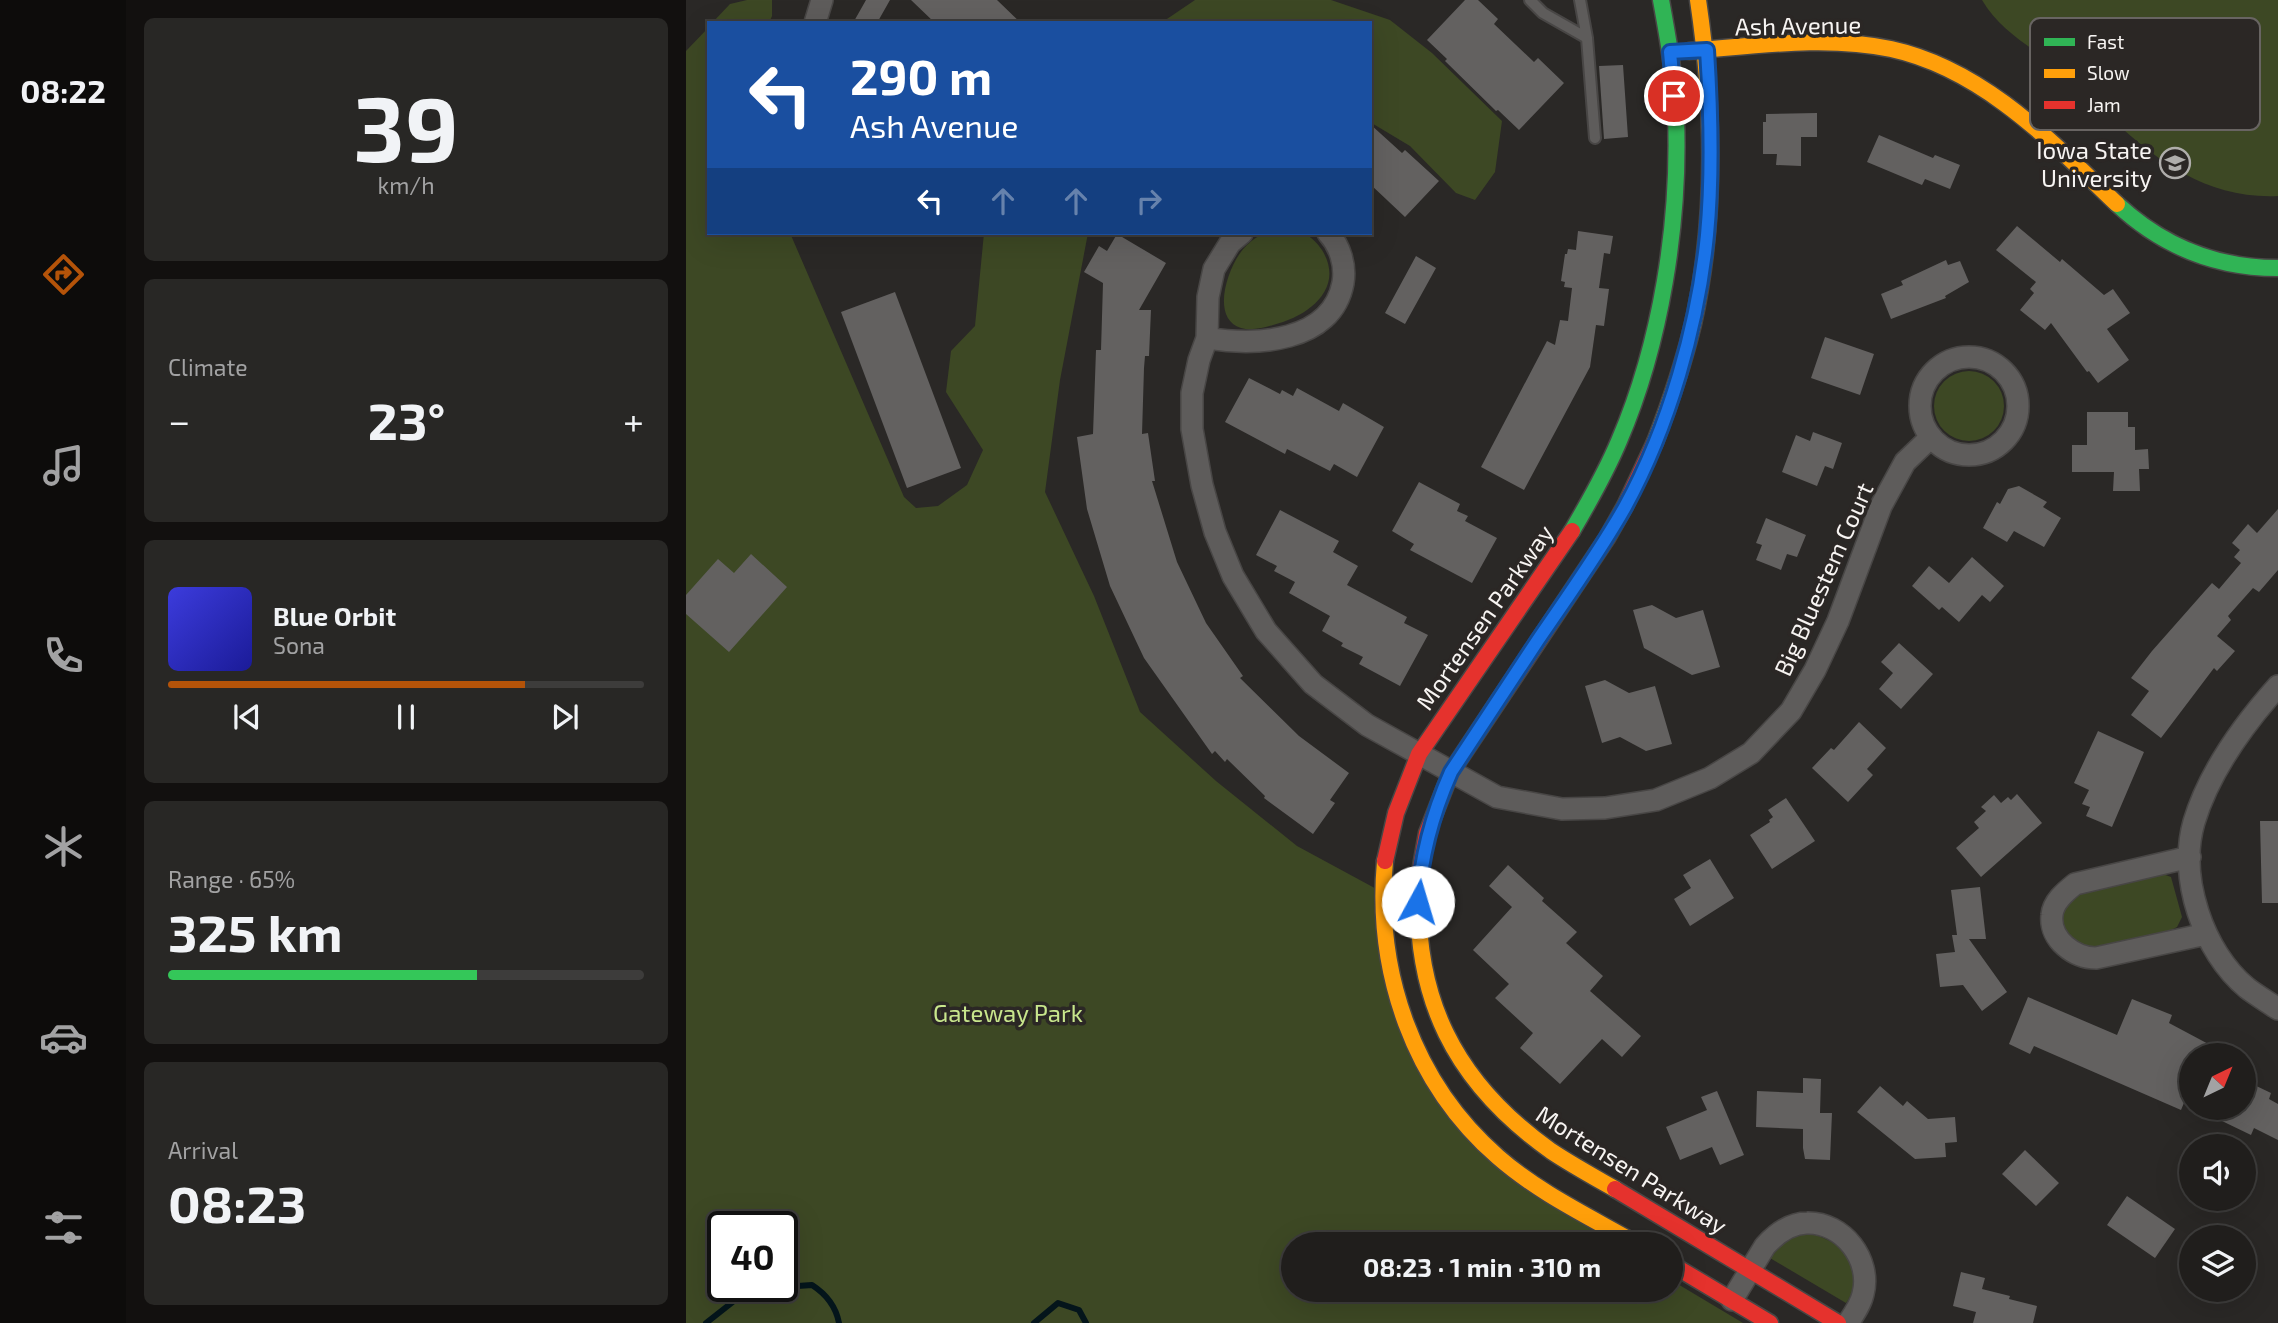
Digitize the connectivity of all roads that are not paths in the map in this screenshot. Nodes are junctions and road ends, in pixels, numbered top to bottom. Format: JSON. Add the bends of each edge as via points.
{"nodes":[{"id":1,"x":822,"y":0,"type":"edge"},
{"id":2,"x":1530,"y":0,"type":"edge"},
{"id":3,"x":1580,"y":0,"type":"edge"},
{"id":4,"x":1661,"y":0,"type":"edge"},
{"id":5,"x":1698,"y":0,"type":"edge"},
{"id":6,"x":816,"y":21,"type":"edge"},
{"id":7,"x":1587,"y":38,"type":"junction"},
{"id":8,"x":1707,"y":50,"type":"junction"},
{"id":9,"x":1670,"y":52,"type":"junction"},
{"id":10,"x":2030,"y":124,"type":"edge"},
{"id":11,"x":2036,"y":130,"type":"edge"},
{"id":12,"x":1595,"y":138,"type":"dead end"},
{"id":13,"x":1240,"y":235,"type":"edge"},
{"id":14,"x":1330,"y":235,"type":"edge"},
{"id":15,"x":2278,"y":268,"type":"edge"},
{"id":16,"x":1207,"y":338,"type":"junction"},
{"id":17,"x":1930,"y":438,"type":"junction"},
{"id":18,"x":2278,"y":686,"type":"edge"},
{"id":19,"x":1419,"y":754,"type":"junction"},
{"id":20,"x":1451,"y":772,"type":"junction"},
{"id":21,"x":2190,"y":857,"type":"junction"},
{"id":22,"x":2206,"y":933,"type":"junction"},
{"id":23,"x":2278,"y":1009,"type":"edge"},
{"id":24,"x":1617,"y":1232,"type":"edge"},
{"id":25,"x":1751,"y":1269,"type":"junction"},
{"id":26,"x":1683,"y":1271,"type":"edge"},
{"id":27,"x":1732,"y":1300,"type":"junction"},
{"id":28,"x":1770,"y":1323,"type":"edge"},
{"id":29,"x":1838,"y":1323,"type":"edge"},
{"id":30,"x":1848,"y":1323,"type":"edge"}],
"edges":[{"from":1,"to":6,"type":"street"},
{"from":2,"to":7,"type":"lane","via":[[1543,13]]},
{"from":3,"to":7,"type":"lane"},
{"from":4,"to":9,"type":"street","name":"Mortensen Parkway"},
{"from":5,"to":8,"type":"street","name":"Mortensen Parkway"},
{"from":7,"to":12,"type":"lane"},
{"from":8,"to":9,"type":"street","name":"Ash Avenue"},
{"from":8,"to":10,"type":"street","name":"Ash Avenue","via":[[1830,44],[1882,47],[1916,56],[1981,86]]},
{"from":8,"to":20,"type":"street","name":"Mortensen Parkway","via":[[1711,114],[1707,237],[1680,371],[1656,440],[1626,505],[1597,552]]},
{"from":9,"to":19,"type":"street","name":"Mortensen Parkway","via":[[1676,117],[1670,237],[1647,357],[1624,430],[1567,539]]},
{"from":11,"to":15,"type":"street","name":"Ash Avenue","via":[[2159,237],[2229,264]]},
{"from":13,"to":16,"type":"street","name":"Big Bluestem Court","via":[[1214,269]]},
{"from":14,"to":16,"type":"street","via":[[1345,272],[1340,295],[1328,314],[1305,330],[1280,339],[1231,342]]},
{"from":16,"to":19,"type":"street","name":"Big Bluestem Court","via":[[1192,393],[1192,429],[1211,521],[1233,576],[1266,631],[1313,684],[1367,725]]},
{"from":17,"to":17,"type":"street","via":[[1919,408],[1927,379],[1938,367],[1952,359],[1983,359],[2009,377],[2016,392],[2015,426],[1992,451],[1959,455]]},
{"from":17,"to":20,"type":"street","name":"Big Bluestem Court","via":[[1905,462],[1881,506],[1815,670],[1791,711],[1751,753],[1710,778],[1656,800],[1605,808],[1562,810],[1497,797]]},
{"from":18,"to":21,"type":"street","via":[[2255,711],[2210,783],[2193,823]]},
{"from":19,"to":20,"type":"street","name":"Big Bluestem Court"},
{"from":19,"to":24,"type":"street","name":"Mortensen Parkway","via":[[1389,836],[1382,892],[1399,1008],[1420,1058],[1448,1104],[1483,1144],[1533,1183]]},
{"from":20,"to":25,"type":"street","name":"Mortensen Parkway","via":[[1425,843],[1417,919],[1431,997],[1452,1045],[1481,1088],[1544,1145]]},
{"from":21,"to":22,"type":"street","via":[[2191,884]]},
{"from":21,"to":22,"type":"street","via":[[2076,884],[2057,901],[2053,927],[2068,948],[2087,958]]},
{"from":22,"to":23,"type":"street","via":[[2245,987]]},
{"from":25,"to":27,"type":"street"},
{"from":25,"to":29,"type":"street","name":"Mortensen Parkway"},
{"from":25,"to":30,"type":"street","via":[[1771,1239],[1794,1225],[1822,1225],[1836,1232],[1860,1256],[1864,1269],[1863,1294]]},
{"from":26,"to":27,"type":"street"},
{"from":27,"to":28,"type":"street"}]}
